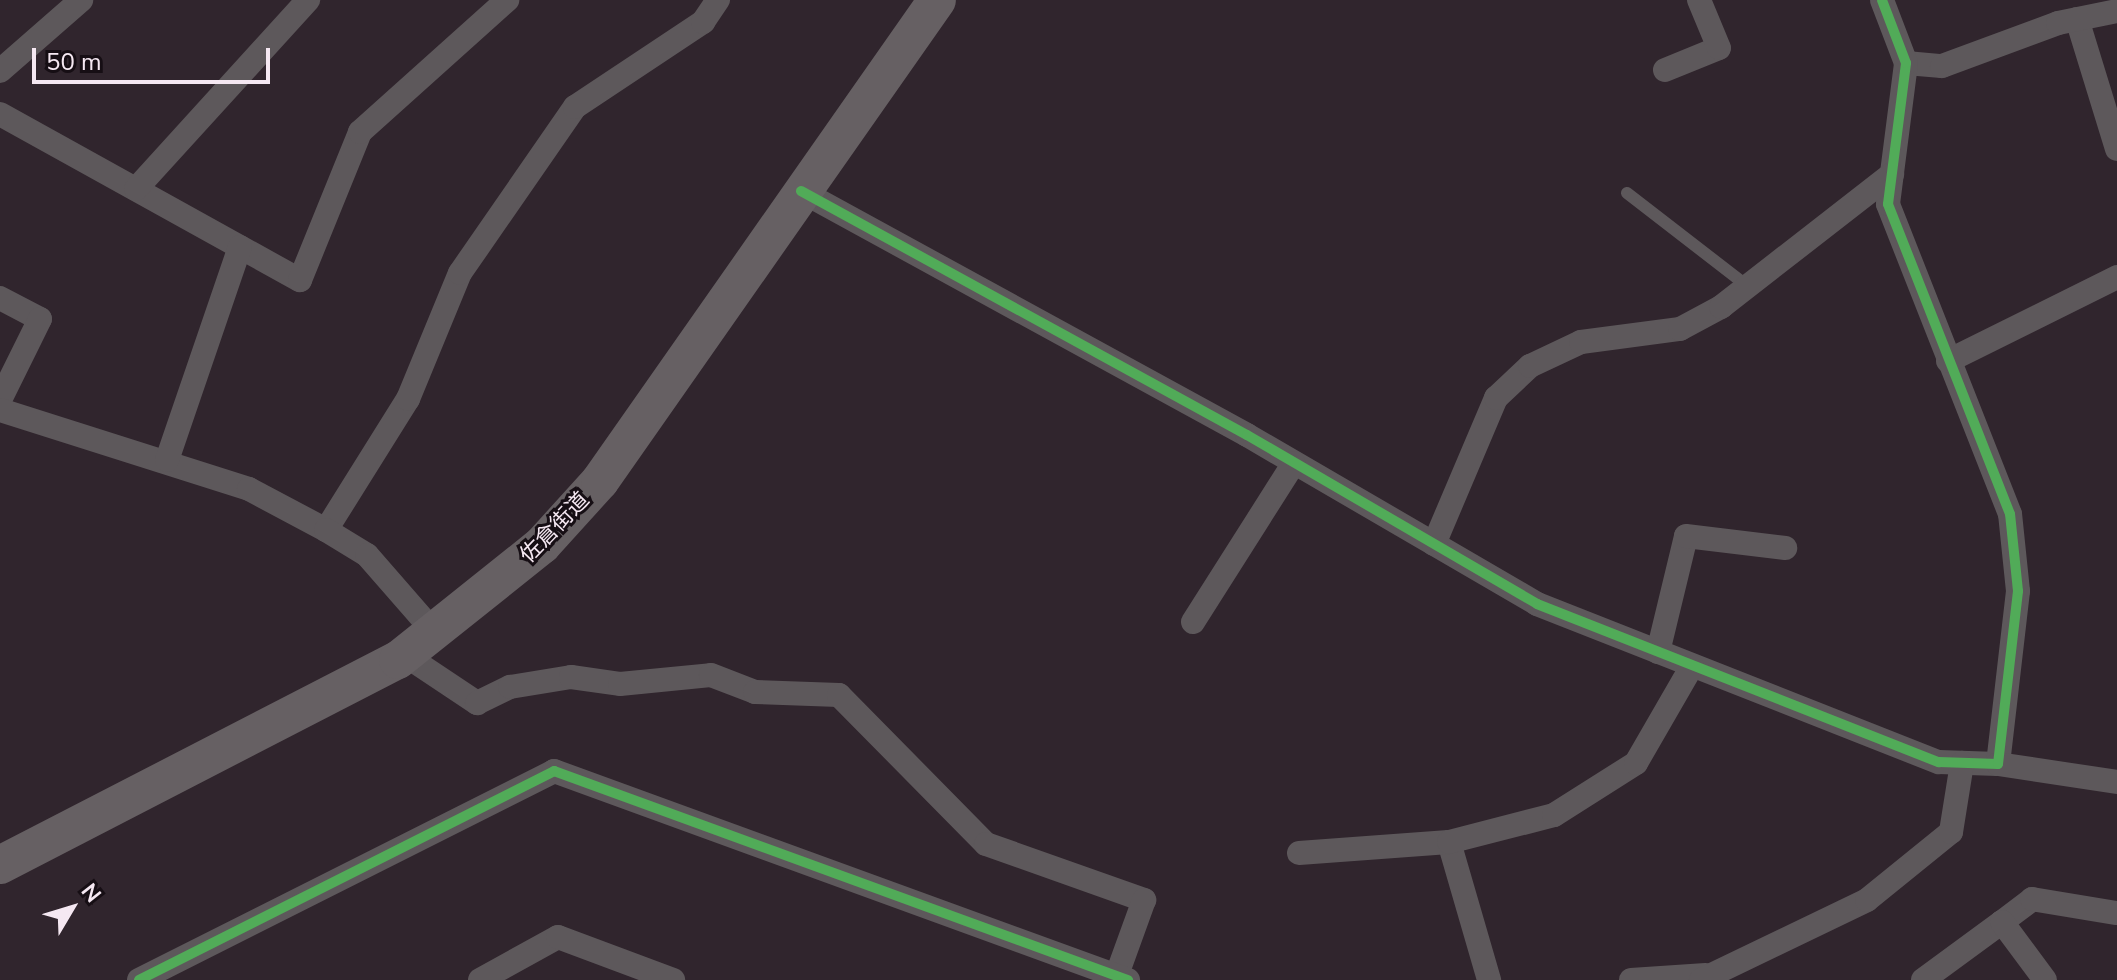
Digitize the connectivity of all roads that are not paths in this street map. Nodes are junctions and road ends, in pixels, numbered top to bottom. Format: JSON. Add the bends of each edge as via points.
{"nodes":[{"id":1,"x":81,"y":0,"type":"edge"},
{"id":2,"x":308,"y":0,"type":"edge"},
{"id":3,"x":507,"y":0,"type":"edge"},
{"id":4,"x":718,"y":0,"type":"edge"},
{"id":5,"x":937,"y":0,"type":"edge"},
{"id":6,"x":1699,"y":0,"type":"edge"},
{"id":7,"x":1882,"y":0,"type":"edge"},
{"id":8,"x":2117,"y":11,"type":"edge"},
{"id":9,"x":2077,"y":19,"type":"junction"},
{"id":10,"x":1906,"y":63,"type":"junction"},
{"id":11,"x":1665,"y":70,"type":"dead end"},
{"id":12,"x":0,"y":71,"type":"edge"},
{"id":13,"x":0,"y":114,"type":"edge"},
{"id":14,"x":2117,"y":149,"type":"edge"},
{"id":15,"x":1892,"y":174,"type":"junction"},
{"id":16,"x":136,"y":189,"type":"junction"},
{"id":17,"x":801,"y":191,"type":"junction"},
{"id":18,"x":1627,"y":193,"type":"dead end"},
{"id":19,"x":240,"y":247,"type":"junction"},
{"id":20,"x":2117,"y":277,"type":"edge"},
{"id":21,"x":1746,"y":285,"type":"junction"},
{"id":22,"x":0,"y":298,"type":"edge"},
{"id":23,"x":1948,"y":361,"type":"junction"},
{"id":24,"x":0,"y":400,"type":"edge"},
{"id":25,"x":0,"y":410,"type":"edge"},
{"id":26,"x":167,"y":460,"type":"junction"},
{"id":27,"x":1294,"y":463,"type":"junction"},
{"id":28,"x":326,"y":530,"type":"junction"},
{"id":29,"x":1434,"y":544,"type":"junction"},
{"id":30,"x":1785,"y":548,"type":"dead end"},
{"id":31,"x":1193,"y":622,"type":"dead end"},
{"id":32,"x":435,"y":633,"type":"junction"},
{"id":33,"x":1658,"y":652,"type":"junction"},
{"id":34,"x":405,"y":655,"type":"junction"},
{"id":35,"x":1692,"y":666,"type":"junction"},
{"id":36,"x":1962,"y":763,"type":"junction"},
{"id":37,"x":1998,"y":764,"type":"junction"},
{"id":38,"x":2117,"y":782,"type":"edge"},
{"id":39,"x":1449,"y":842,"type":"junction"},
{"id":40,"x":1299,"y":853,"type":"dead end"},
{"id":41,"x":0,"y":865,"type":"edge"},
{"id":42,"x":2117,"y":913,"type":"edge"},
{"id":43,"x":2002,"y":922,"type":"junction"},
{"id":44,"x":1704,"y":978,"type":"edge"},
{"id":45,"x":1120,"y":979,"type":"edge"},
{"id":46,"x":139,"y":980,"type":"edge"},
{"id":47,"x":480,"y":980,"type":"edge"},
{"id":48,"x":673,"y":980,"type":"edge"},
{"id":49,"x":1489,"y":980,"type":"edge"},
{"id":50,"x":1631,"y":980,"type":"edge"},
{"id":51,"x":1923,"y":980,"type":"edge"},
{"id":52,"x":2045,"y":980,"type":"edge"}],
"edges":[{"from":1,"to":12,"type":"street"},
{"from":2,"to":16,"type":"street"},
{"from":3,"to":19,"type":"street","via":[[360,132],[300,280]]},
{"from":4,"to":28,"type":"street","via":[[703,22],[575,107],[460,273],[408,399]]},
{"from":5,"to":17,"type":"main road","name":"佐倉街道"},
{"from":6,"to":11,"type":"street","via":[[1719,48]]},
{"from":7,"to":10,"type":"street"},
{"from":8,"to":9,"type":"street"},
{"from":9,"to":10,"type":"street","via":[[1942,66]]},
{"from":9,"to":14,"type":"street"},
{"from":10,"to":15,"type":"street"},
{"from":13,"to":16,"type":"street"},
{"from":15,"to":21,"type":"street"},
{"from":15,"to":23,"type":"street","via":[[1888,204]]},
{"from":16,"to":19,"type":"street"},
{"from":17,"to":27,"type":"street"},
{"from":17,"to":32,"type":"main road","name":"佐倉街道","via":[[600,481],[542,545]]},
{"from":18,"to":21,"type":"lane"},
{"from":19,"to":26,"type":"street"},
{"from":20,"to":23,"type":"street"},
{"from":21,"to":29,"type":"street","via":[[1680,329],[1581,342],[1530,366],[1496,398]]},
{"from":22,"to":24,"type":"street","via":[[40,319]]},
{"from":23,"to":37,"type":"street","via":[[2010,514],[2018,591]]},
{"from":25,"to":26,"type":"street"},
{"from":26,"to":28,"type":"street","via":[[249,489]]},
{"from":27,"to":29,"type":"street"},
{"from":27,"to":31,"type":"street"},
{"from":28,"to":32,"type":"street","via":[[367,555]]},
{"from":29,"to":33,"type":"street","via":[[1537,604]]},
{"from":30,"to":33,"type":"street","via":[[1686,536]]},
{"from":32,"to":34,"type":"main road","name":"佐倉街道"},
{"from":33,"to":35,"type":"street"},
{"from":34,"to":41,"type":"main road","name":"佐倉街道"},
{"from":34,"to":45,"type":"street","via":[[477,703],[510,687],[571,677],[620,684],[711,675],[755,692],[839,695],[986,844],[1144,900]]},
{"from":35,"to":36,"type":"street","via":[[1939,762]]},
{"from":35,"to":39,"type":"street","via":[[1636,763],[1554,815]]},
{"from":36,"to":37,"type":"street"},
{"from":36,"to":44,"type":"street","via":[[1951,832],[1867,900]]},
{"from":37,"to":38,"type":"street"},
{"from":39,"to":40,"type":"street"},
{"from":39,"to":49,"type":"street"},
{"from":42,"to":43,"type":"street","via":[[2032,899]]},
{"from":43,"to":51,"type":"street"},
{"from":43,"to":52,"type":"street"},
{"from":44,"to":50,"type":"street"},
{"from":45,"to":46,"type":"street","via":[[554,771]]},
{"from":47,"to":48,"type":"street","via":[[558,937]]}]}
